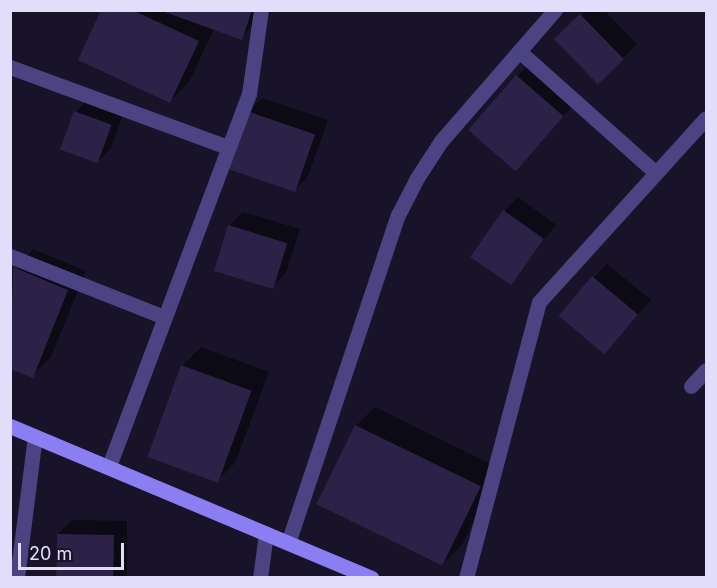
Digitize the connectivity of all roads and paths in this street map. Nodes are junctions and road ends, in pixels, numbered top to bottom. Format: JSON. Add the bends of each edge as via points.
{"nodes":[{"id":1,"x":261,"y":10,"type":"edge"},
{"id":2,"x":555,"y":10,"type":"edge"},
{"id":3,"x":519,"y":51,"type":"junction"},
{"id":4,"x":10,"y":67,"type":"edge"},
{"id":5,"x":706,"y":118,"type":"edge"},
{"id":6,"x":228,"y":147,"type":"junction"},
{"id":7,"x":656,"y":173,"type":"junction"},
{"id":8,"x":10,"y":256,"type":"edge"},
{"id":9,"x":164,"y":317,"type":"junction"},
{"id":10,"x":706,"y":370,"type":"edge"},
{"id":11,"x":691,"y":386,"type":"dead end"},
{"id":12,"x":10,"y":426,"type":"edge"},
{"id":13,"x":35,"y":436,"type":"junction"},
{"id":14,"x":109,"y":466,"type":"junction"},
{"id":15,"x":266,"y":533,"type":"junction"},
{"id":16,"x":288,"y":543,"type":"junction"},
{"id":17,"x":17,"y":578,"type":"edge"},
{"id":18,"x":260,"y":578,"type":"edge"},
{"id":19,"x":371,"y":578,"type":"edge"},
{"id":20,"x":466,"y":578,"type":"edge"}],
"edges":[{"from":1,"to":6,"type":"street","via":[[253,77]]},
{"from":2,"to":3,"type":"street"},
{"from":3,"to":7,"type":"street"},
{"from":3,"to":16,"type":"street","via":[[441,141],[398,215]]},
{"from":4,"to":6,"type":"street"},
{"from":5,"to":7,"type":"street"},
{"from":6,"to":9,"type":"street"},
{"from":7,"to":20,"type":"street","via":[[539,302]]},
{"from":8,"to":9,"type":"street"},
{"from":9,"to":14,"type":"street"},
{"from":10,"to":11,"type":"street"},
{"from":12,"to":13,"type":"street"},
{"from":13,"to":14,"type":"street"},
{"from":13,"to":17,"type":"street"},
{"from":14,"to":15,"type":"street"},
{"from":15,"to":16,"type":"street"},
{"from":15,"to":18,"type":"street"},
{"from":16,"to":19,"type":"street"}]}
